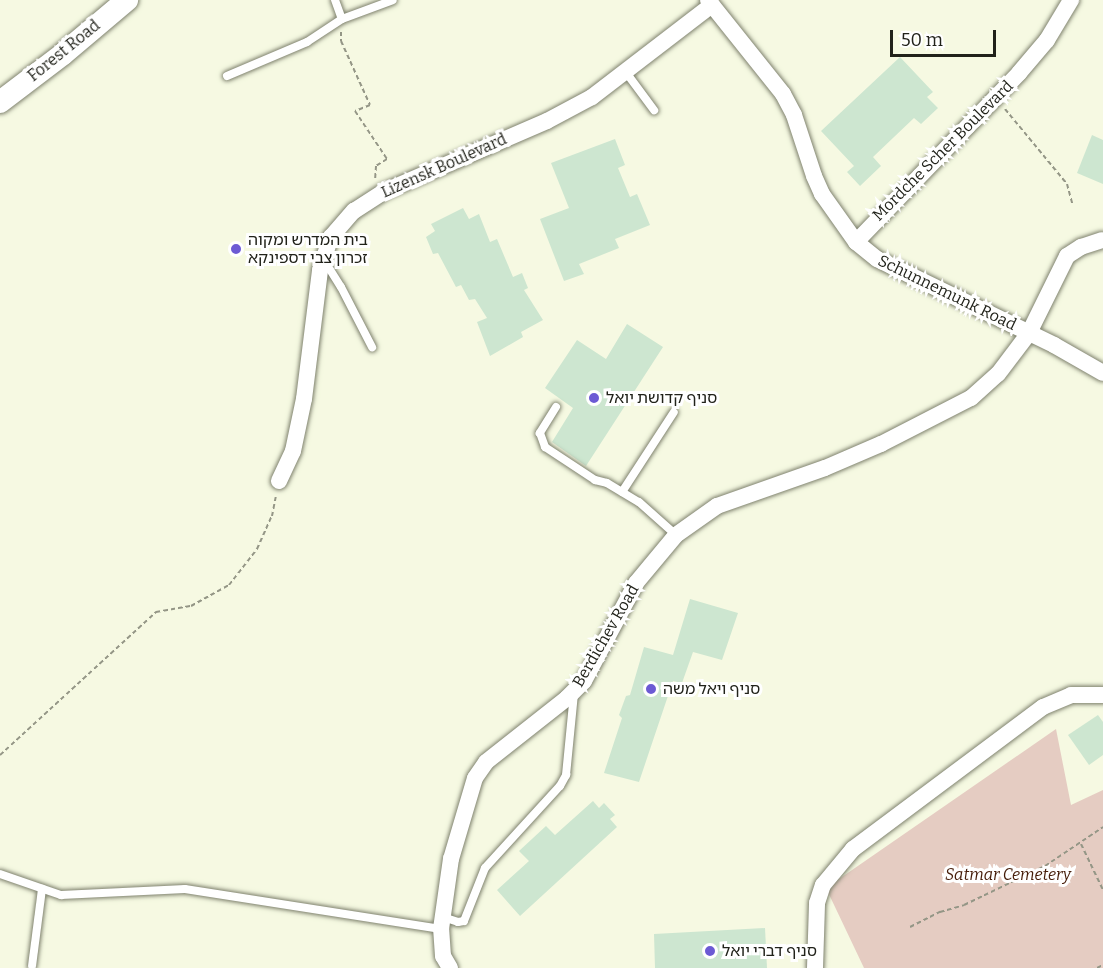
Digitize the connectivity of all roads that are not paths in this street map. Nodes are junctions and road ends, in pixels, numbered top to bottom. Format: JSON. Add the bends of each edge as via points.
{"nodes":[{"id":1,"x":127,"y":0,"type":"edge"},
{"id":2,"x":335,"y":0,"type":"edge"},
{"id":3,"x":393,"y":0,"type":"edge"},
{"id":4,"x":1071,"y":0,"type":"edge"},
{"id":5,"x":710,"y":2,"type":"edge"},
{"id":6,"x":342,"y":19,"type":"junction"},
{"id":7,"x":625,"y":71,"type":"junction"},
{"id":8,"x":227,"y":76,"type":"dead end"},
{"id":9,"x":0,"y":102,"type":"edge"},
{"id":10,"x":654,"y":110,"type":"dead end"},
{"id":11,"x":1102,"y":241,"type":"edge"},
{"id":12,"x":856,"y":242,"type":"junction"},
{"id":13,"x":323,"y":260,"type":"junction"},
{"id":14,"x":1029,"y":333,"type":"junction"},
{"id":15,"x":372,"y":347,"type":"dead end"},
{"id":16,"x":1103,"y":374,"type":"edge"},
{"id":17,"x":556,"y":407,"type":"dead end"},
{"id":18,"x":674,"y":412,"type":"dead end"},
{"id":19,"x":279,"y":481,"type":"road end"},
{"id":20,"x":622,"y":492,"type":"junction"},
{"id":21,"x":676,"y":535,"type":"junction"},
{"id":22,"x":575,"y":690,"type":"junction"},
{"id":23,"x":1103,"y":696,"type":"edge"},
{"id":24,"x":0,"y":874,"type":"edge"},
{"id":25,"x":42,"y":889,"type":"junction"},
{"id":26,"x":442,"y":923,"type":"junction"},
{"id":27,"x":32,"y":966,"type":"dead end"},
{"id":28,"x":450,"y":968,"type":"edge"},
{"id":29,"x":814,"y":968,"type":"edge"}],
"edges":[{"from":1,"to":9,"type":"street","name":"Forest Road"},
{"from":2,"to":6,"type":"lane"},
{"from":3,"to":6,"type":"lane"},
{"from":4,"to":12,"type":"street","name":"Mordche Scher Boulevard","via":[[1047,40]]},
{"from":5,"to":7,"type":"street","name":"Lizensk Boulevard"},
{"from":5,"to":12,"type":"street","name":"Schunnemunk Road","via":[[783,94],[822,194]]},
{"from":6,"to":8,"type":"lane","via":[[308,42]]},
{"from":7,"to":10,"type":"lane"},
{"from":7,"to":13,"type":"street","name":"Lizensk Boulevard","via":[[592,97],[547,122],[382,192],[354,211],[332,237]]},
{"from":11,"to":14,"type":"street","name":"Berdichev Road","via":[[1068,256]]},
{"from":12,"to":14,"type":"street","name":"Schunnemunk Road","via":[[877,259]]},
{"from":13,"to":15,"type":"lane"},
{"from":13,"to":19,"type":"street","name":"Lizensk Boulevard","via":[[302,410],[293,451]]},
{"from":14,"to":16,"type":"street","name":"Schunnemunk Road"},
{"from":14,"to":21,"type":"street","name":"Berdichev Road","via":[[998,374],[971,398],[825,468],[717,506]]},
{"from":17,"to":20,"type":"lane","via":[[540,434],[545,447],[595,480]]},
{"from":18,"to":20,"type":"lane"},
{"from":20,"to":21,"type":"lane"},
{"from":21,"to":22,"type":"street","name":"Berdichev Road","via":[[636,583],[584,681]]},
{"from":22,"to":26,"type":"street","name":"Berdichev Road","via":[[486,762],[475,778],[451,860]]},
{"from":22,"to":26,"type":"lane","via":[[566,775],[560,786],[485,868],[464,921]]},
{"from":23,"to":29,"type":"street","via":[[1071,695],[1043,706],[853,849],[823,885],[817,903]]},
{"from":24,"to":25,"type":"lane"},
{"from":25,"to":26,"type":"lane","via":[[61,895],[185,889]]},
{"from":25,"to":27,"type":"lane"},
{"from":26,"to":28,"type":"street","name":"Berdichev Road","via":[[443,956]]}]}
